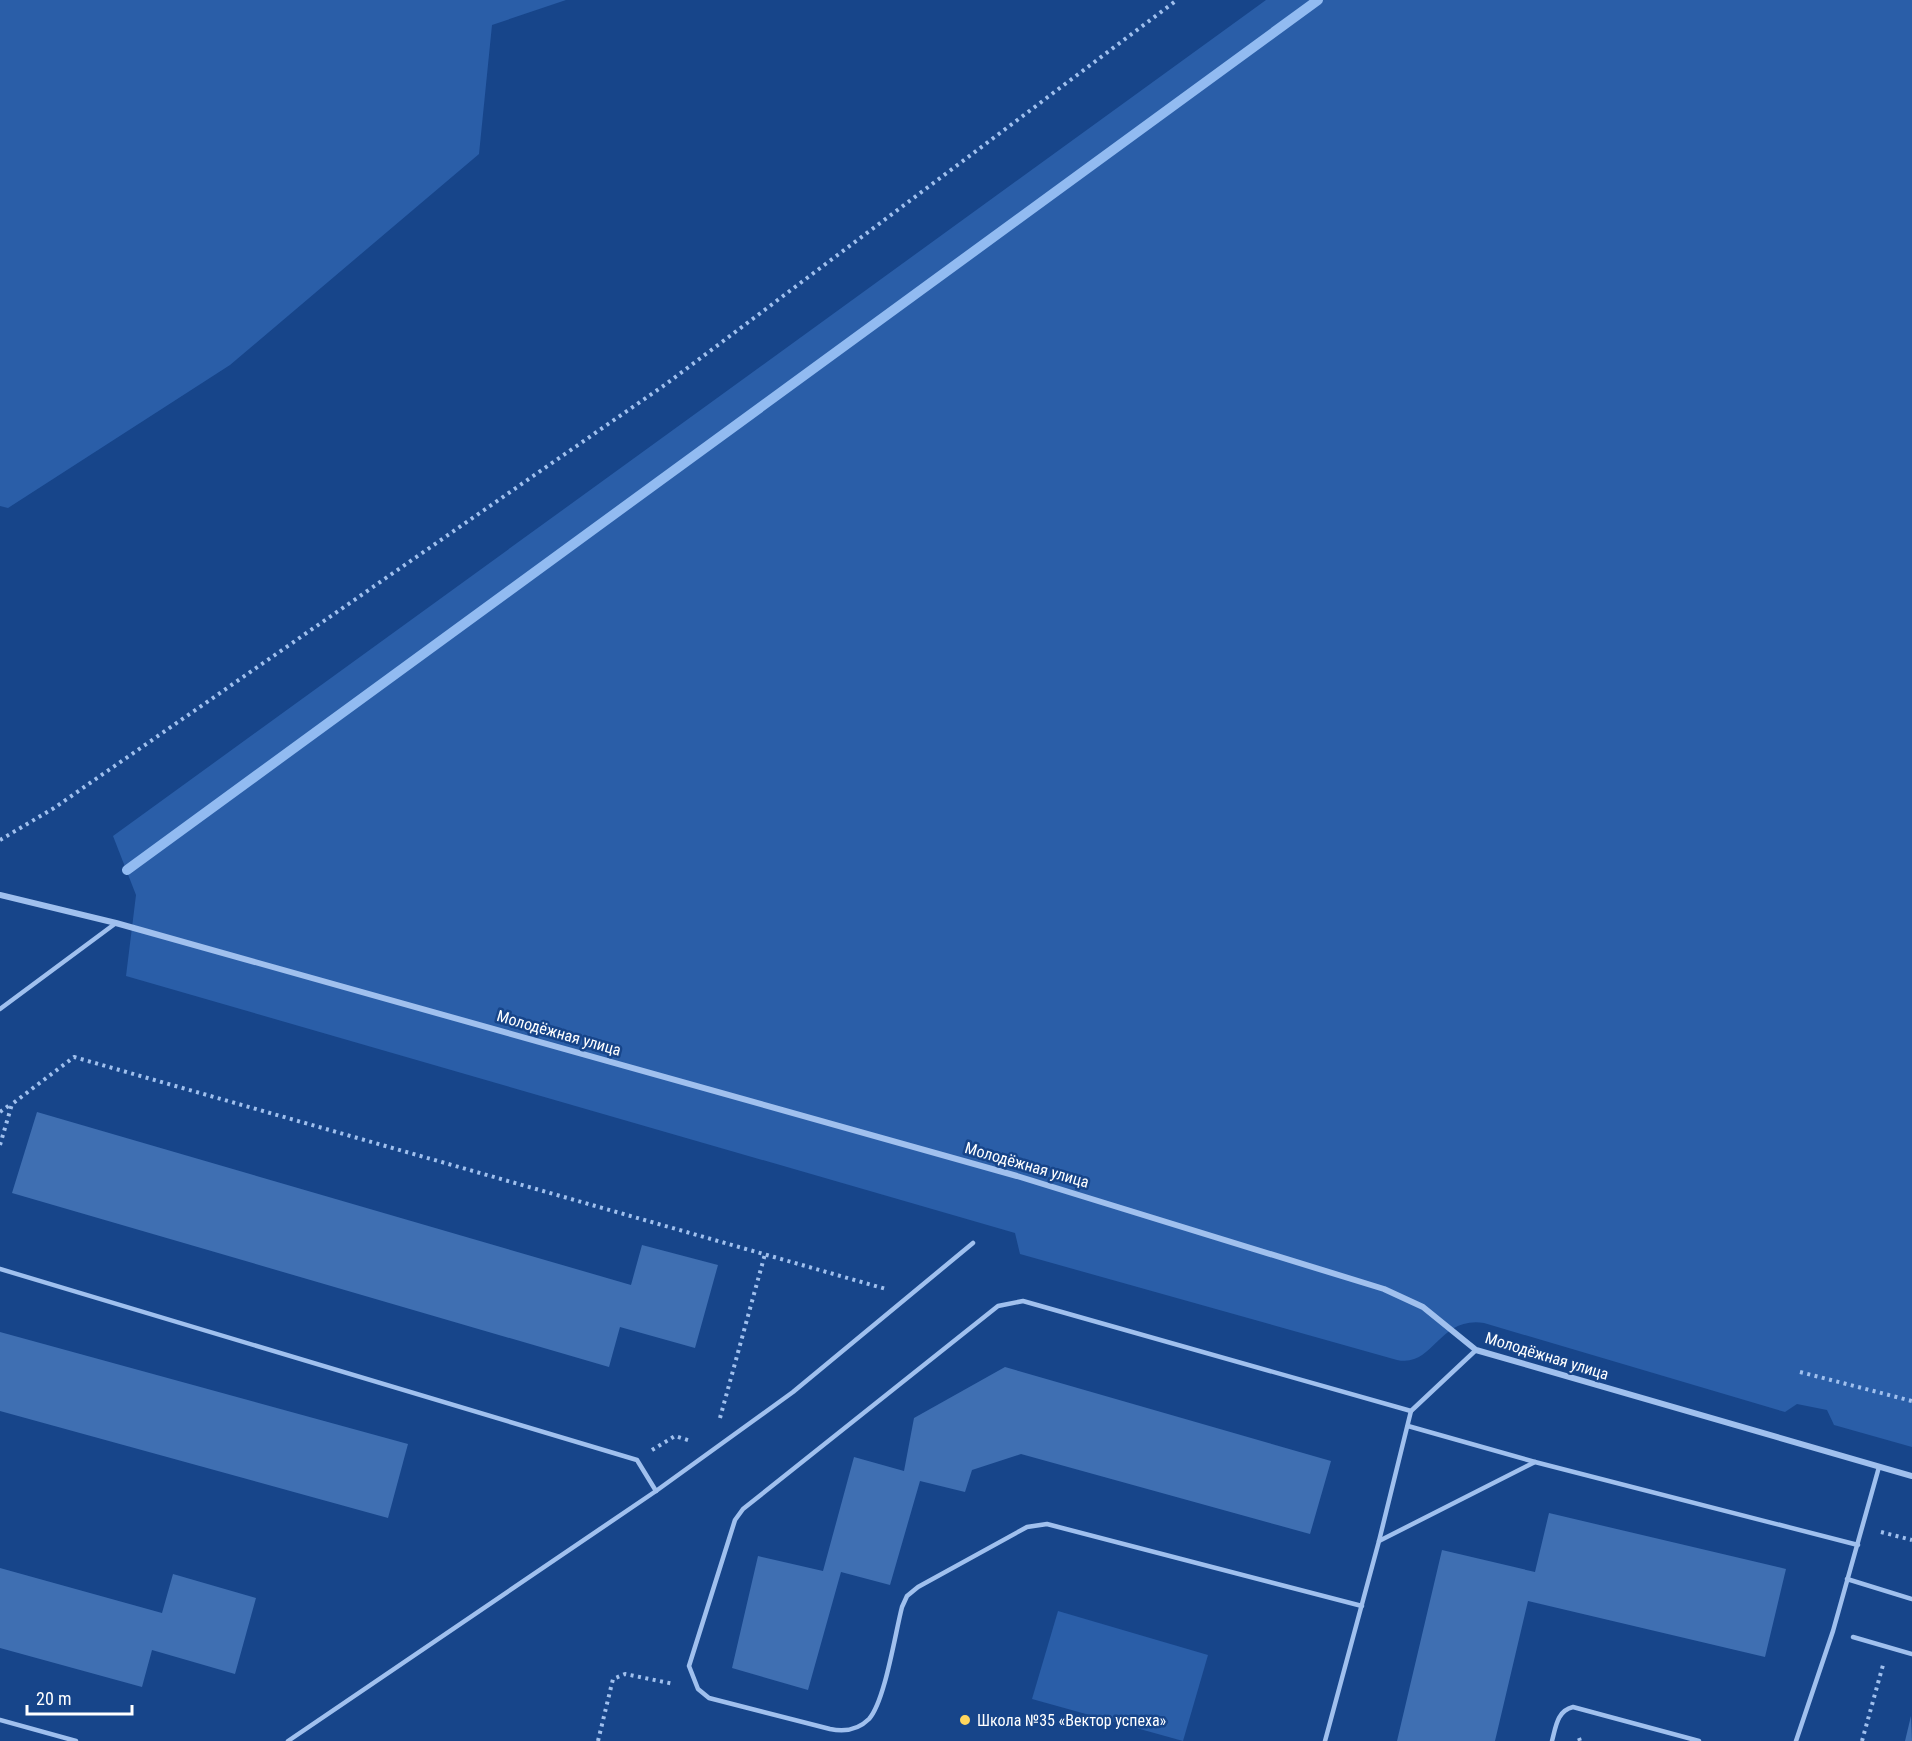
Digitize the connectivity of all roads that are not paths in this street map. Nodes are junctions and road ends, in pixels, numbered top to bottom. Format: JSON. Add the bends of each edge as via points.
{"nodes":[{"id":1,"x":0,"y":895,"type":"edge"},
{"id":2,"x":116,"y":923,"type":"junction"},
{"id":3,"x":0,"y":1009,"type":"edge"},
{"id":4,"x":973,"y":1244,"type":"dead end"},
{"id":5,"x":0,"y":1269,"type":"edge"},
{"id":6,"x":1476,"y":1350,"type":"junction"},
{"id":7,"x":1411,"y":1411,"type":"junction"},
{"id":8,"x":1408,"y":1426,"type":"junction"},
{"id":9,"x":1535,"y":1462,"type":"junction"},
{"id":10,"x":1879,"y":1467,"type":"junction"},
{"id":11,"x":1912,"y":1476,"type":"edge"},
{"id":12,"x":656,"y":1491,"type":"junction"},
{"id":13,"x":1379,"y":1540,"type":"junction"},
{"id":14,"x":1858,"y":1545,"type":"junction"},
{"id":15,"x":1847,"y":1580,"type":"junction"},
{"id":16,"x":1912,"y":1599,"type":"edge"},
{"id":17,"x":1362,"y":1606,"type":"junction"},
{"id":18,"x":1852,"y":1637,"type":"dead end"},
{"id":19,"x":1912,"y":1654,"type":"edge"},
{"id":20,"x":0,"y":1720,"type":"edge"},
{"id":21,"x":76,"y":1741,"type":"edge"},
{"id":22,"x":288,"y":1741,"type":"edge"},
{"id":23,"x":1325,"y":1741,"type":"edge"},
{"id":24,"x":1552,"y":1741,"type":"edge"},
{"id":25,"x":1699,"y":1741,"type":"edge"},
{"id":26,"x":1796,"y":1741,"type":"edge"}],
"edges":[{"from":1,"to":2,"type":"street","name":"Молодёжная улица"},
{"from":2,"to":3,"type":"lane"},
{"from":2,"to":6,"type":"street","name":"Молодёжная улица","via":[[1017,1176],[1384,1289],[1423,1307]]},
{"from":4,"to":12,"type":"lane","via":[[794,1392]]},
{"from":5,"to":12,"type":"lane","via":[[637,1460]]},
{"from":6,"to":7,"type":"lane"},
{"from":6,"to":10,"type":"street","name":"Молодёжная улица"},
{"from":7,"to":8,"type":"lane"},
{"from":7,"to":17,"type":"lane","via":[[1023,1301],[998,1306],[743,1509],[735,1520],[689,1666],[698,1689],[709,1698],[830,1729],[861,1726],[878,1703],[907,1596],[1027,1527],[1047,1524]]},
{"from":8,"to":9,"type":"lane"},
{"from":8,"to":13,"type":"lane"},
{"from":9,"to":13,"type":"lane"},
{"from":9,"to":14,"type":"lane"},
{"from":10,"to":11,"type":"street","name":"Молодёжная улица"},
{"from":10,"to":14,"type":"lane"},
{"from":12,"to":22,"type":"lane"},
{"from":13,"to":17,"type":"lane"},
{"from":14,"to":15,"type":"lane"},
{"from":15,"to":16,"type":"lane"},
{"from":15,"to":26,"type":"lane"},
{"from":17,"to":23,"type":"lane"},
{"from":18,"to":19,"type":"lane"},
{"from":20,"to":21,"type":"lane"},
{"from":24,"to":25,"type":"lane","via":[[1560,1714],[1573,1707]]}]}
